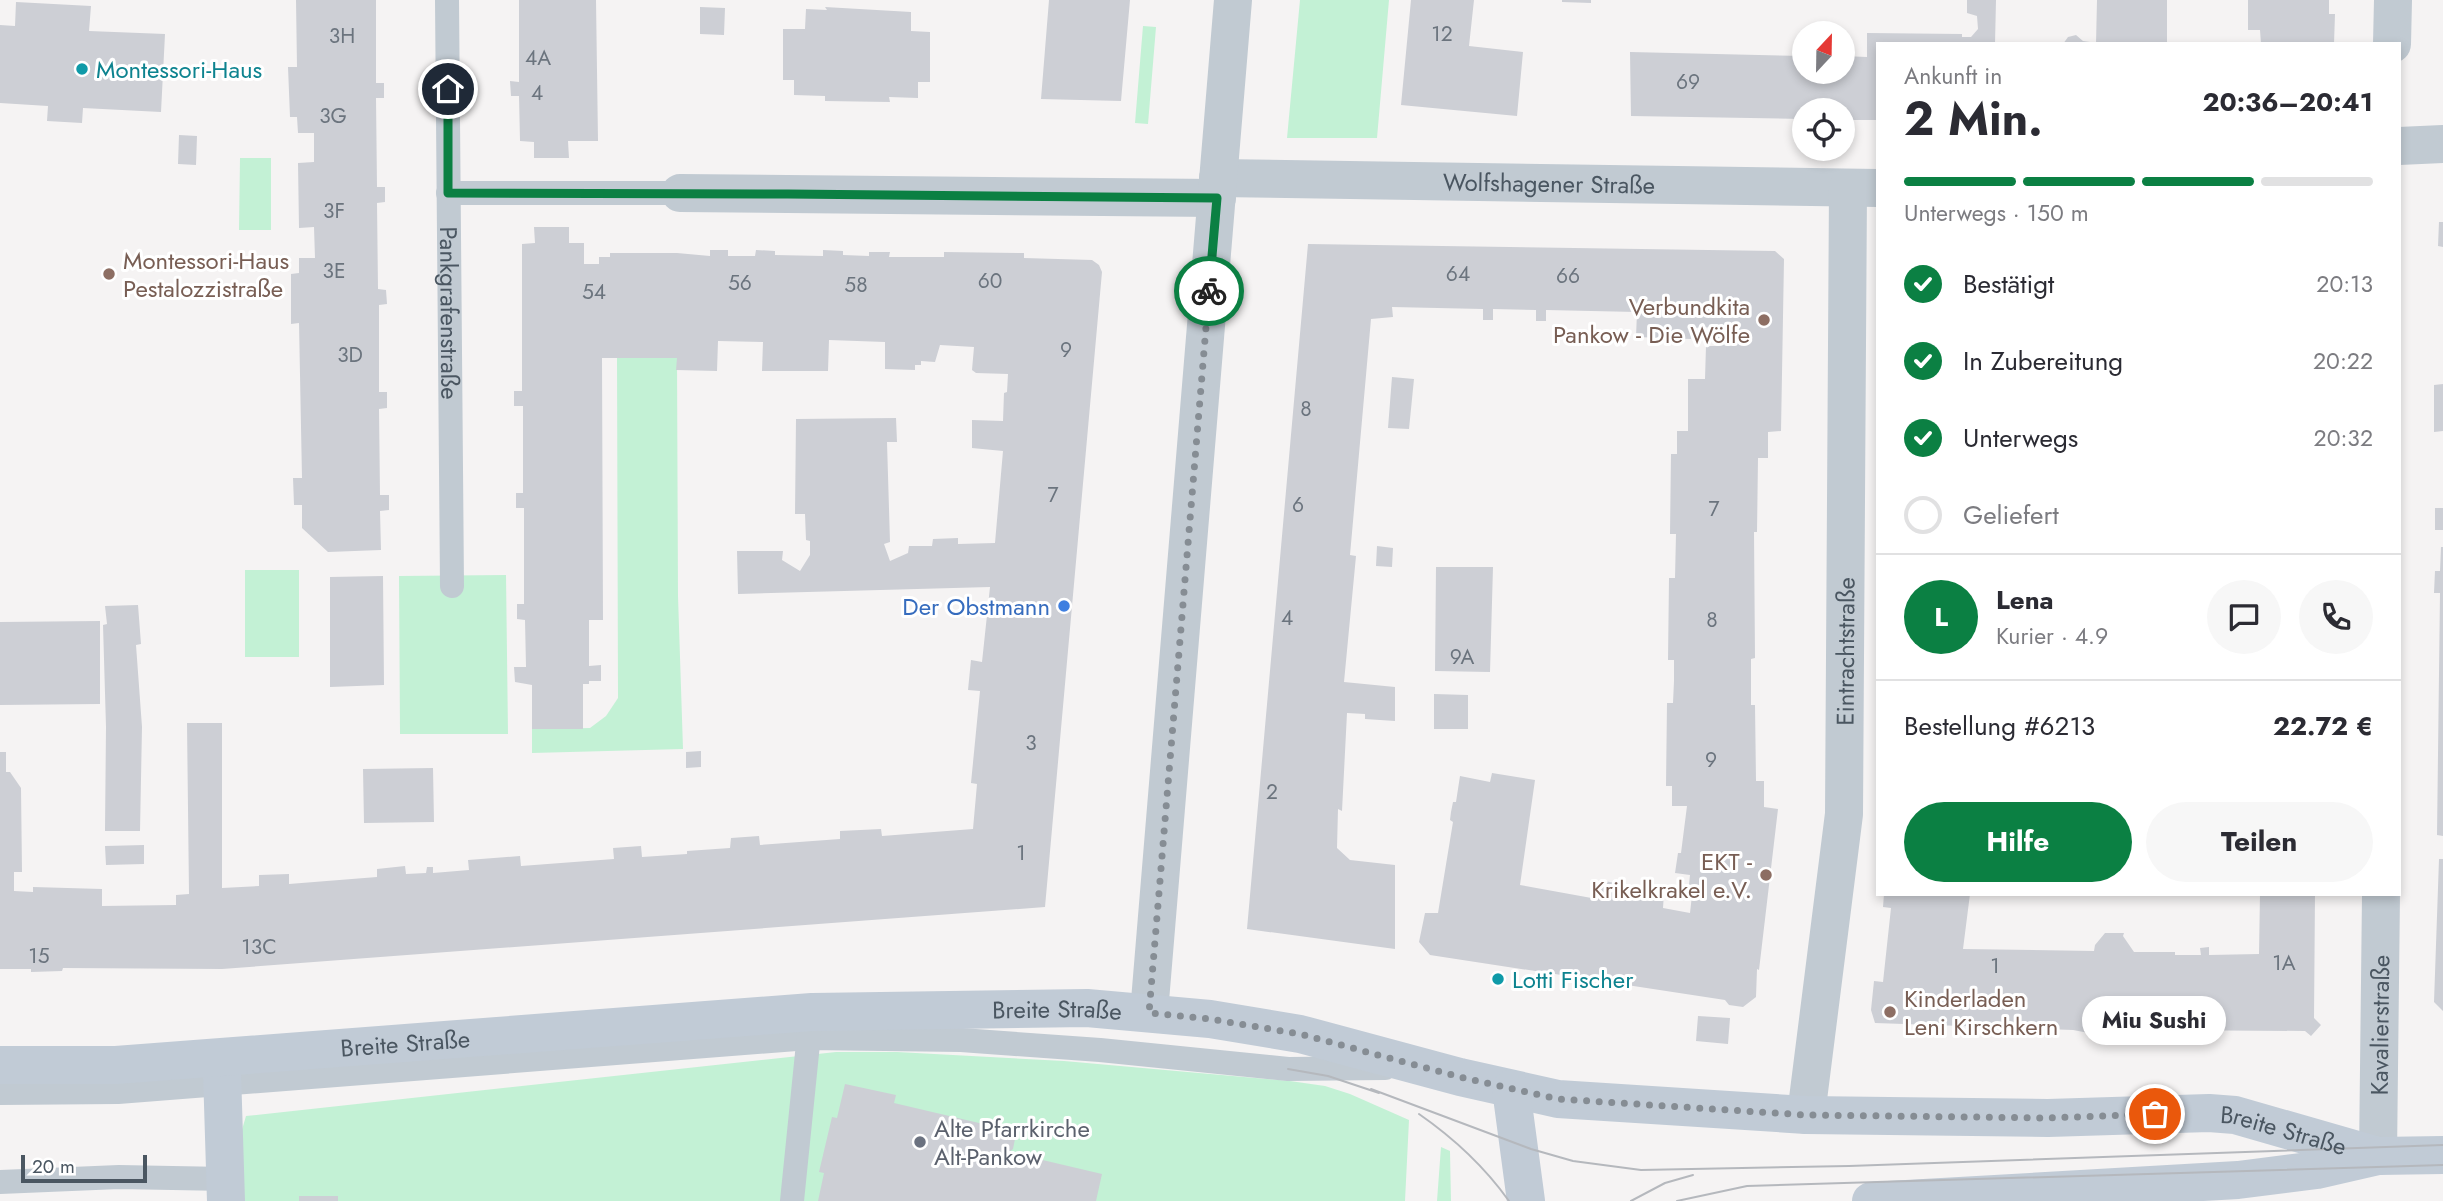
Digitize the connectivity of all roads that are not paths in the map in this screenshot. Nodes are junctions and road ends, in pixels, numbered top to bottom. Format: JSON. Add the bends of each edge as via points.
{"nodes":[{"id":1,"x":447,"y":0,"type":"edge"},
{"id":2,"x":1233,"y":0,"type":"edge"},
{"id":3,"x":2393,"y":0,"type":"edge"},
{"id":4,"x":2392,"y":42,"type":"edge"},
{"id":5,"x":2443,"y":144,"type":"edge"},
{"id":6,"x":2401,"y":146,"type":"edge"},
{"id":7,"x":1217,"y":188,"type":"junction"},
{"id":8,"x":1863,"y":188,"type":"edge"},
{"id":9,"x":448,"y":193,"type":"junction"},
{"id":10,"x":680,"y":193,"type":"joint"},
{"id":11,"x":452,"y":586,"type":"dead end"},
{"id":12,"x":2381,"y":896,"type":"edge"},
{"id":13,"x":1149,"y":1013,"type":"junction"},
{"id":14,"x":810,"y":1025,"type":"junction"},
{"id":15,"x":0,"y":1065,"type":"edge"},
{"id":16,"x":1430,"y":1068,"type":"junction"},
{"id":17,"x":219,"y":1071,"type":"junction"},
{"id":18,"x":1511,"y":1090,"type":"junction"},
{"id":19,"x":0,"y":1093,"type":"edge"},
{"id":20,"x":1806,"y":1115,"type":"junction"},
{"id":21,"x":2443,"y":1155,"type":"edge"},
{"id":22,"x":2378,"y":1156,"type":"junction"},
{"id":23,"x":0,"y":1182,"type":"edge"},
{"id":24,"x":226,"y":1190,"type":"edge"},
{"id":25,"x":792,"y":1201,"type":"edge"},
{"id":26,"x":1526,"y":1201,"type":"edge"},
{"id":27,"x":1871,"y":1201,"type":"edge"}],
"edges":[{"from":1,"to":9,"type":"lane","name":"Pankgrafenstraße"},
{"from":2,"to":7,"type":"street"},
{"from":3,"to":4,"type":"street"},
{"from":5,"to":6,"type":"street"},
{"from":7,"to":8,"type":"street","name":"Wolfshagener Straße"},
{"from":7,"to":10,"type":"street","name":"Wolfshagener Straße"},
{"from":7,"to":13,"type":"street"},
{"from":8,"to":20,"type":"street","name":"Eintrachtstraße","via":[[1844,814]]},
{"from":9,"to":10,"type":"lane"},
{"from":9,"to":11,"type":"lane","name":"Pankgrafenstraße"},
{"from":12,"to":22,"type":"street","name":"Kavalierstraße"},
{"from":13,"to":14,"type":"main road","name":"Breite Straße","via":[[1050,1007]]},
{"from":13,"to":16,"type":"main road","name":"Breite Straße","via":[[1300,1034]]},
{"from":14,"to":16,"type":"lane","via":[[1288,1069]]},
{"from":14,"to":17,"type":"main road","name":"Breite Straße"},
{"from":14,"to":25,"type":"lane"},
{"from":15,"to":17,"type":"main road","name":"Breite Straße"},
{"from":16,"to":18,"type":"main road","name":"Breite Straße"},
{"from":17,"to":19,"type":"lane","via":[[118,1091]]},
{"from":17,"to":24,"type":"main road"},
{"from":18,"to":20,"type":"main road","name":"Breite Straße","via":[[1558,1099]]},
{"from":18,"to":26,"type":"main road"},
{"from":20,"to":22,"type":"main road","name":"Breite Straße","via":[[2048,1118],[2209,1113],[2235,1115]]},
{"from":21,"to":22,"type":"main road","name":"Breite Straße"},
{"from":22,"to":27,"type":"main road","name":"Breite Straße","via":[[2238,1180]]},
{"from":23,"to":24,"type":"lane","via":[[119,1177]]}]}
